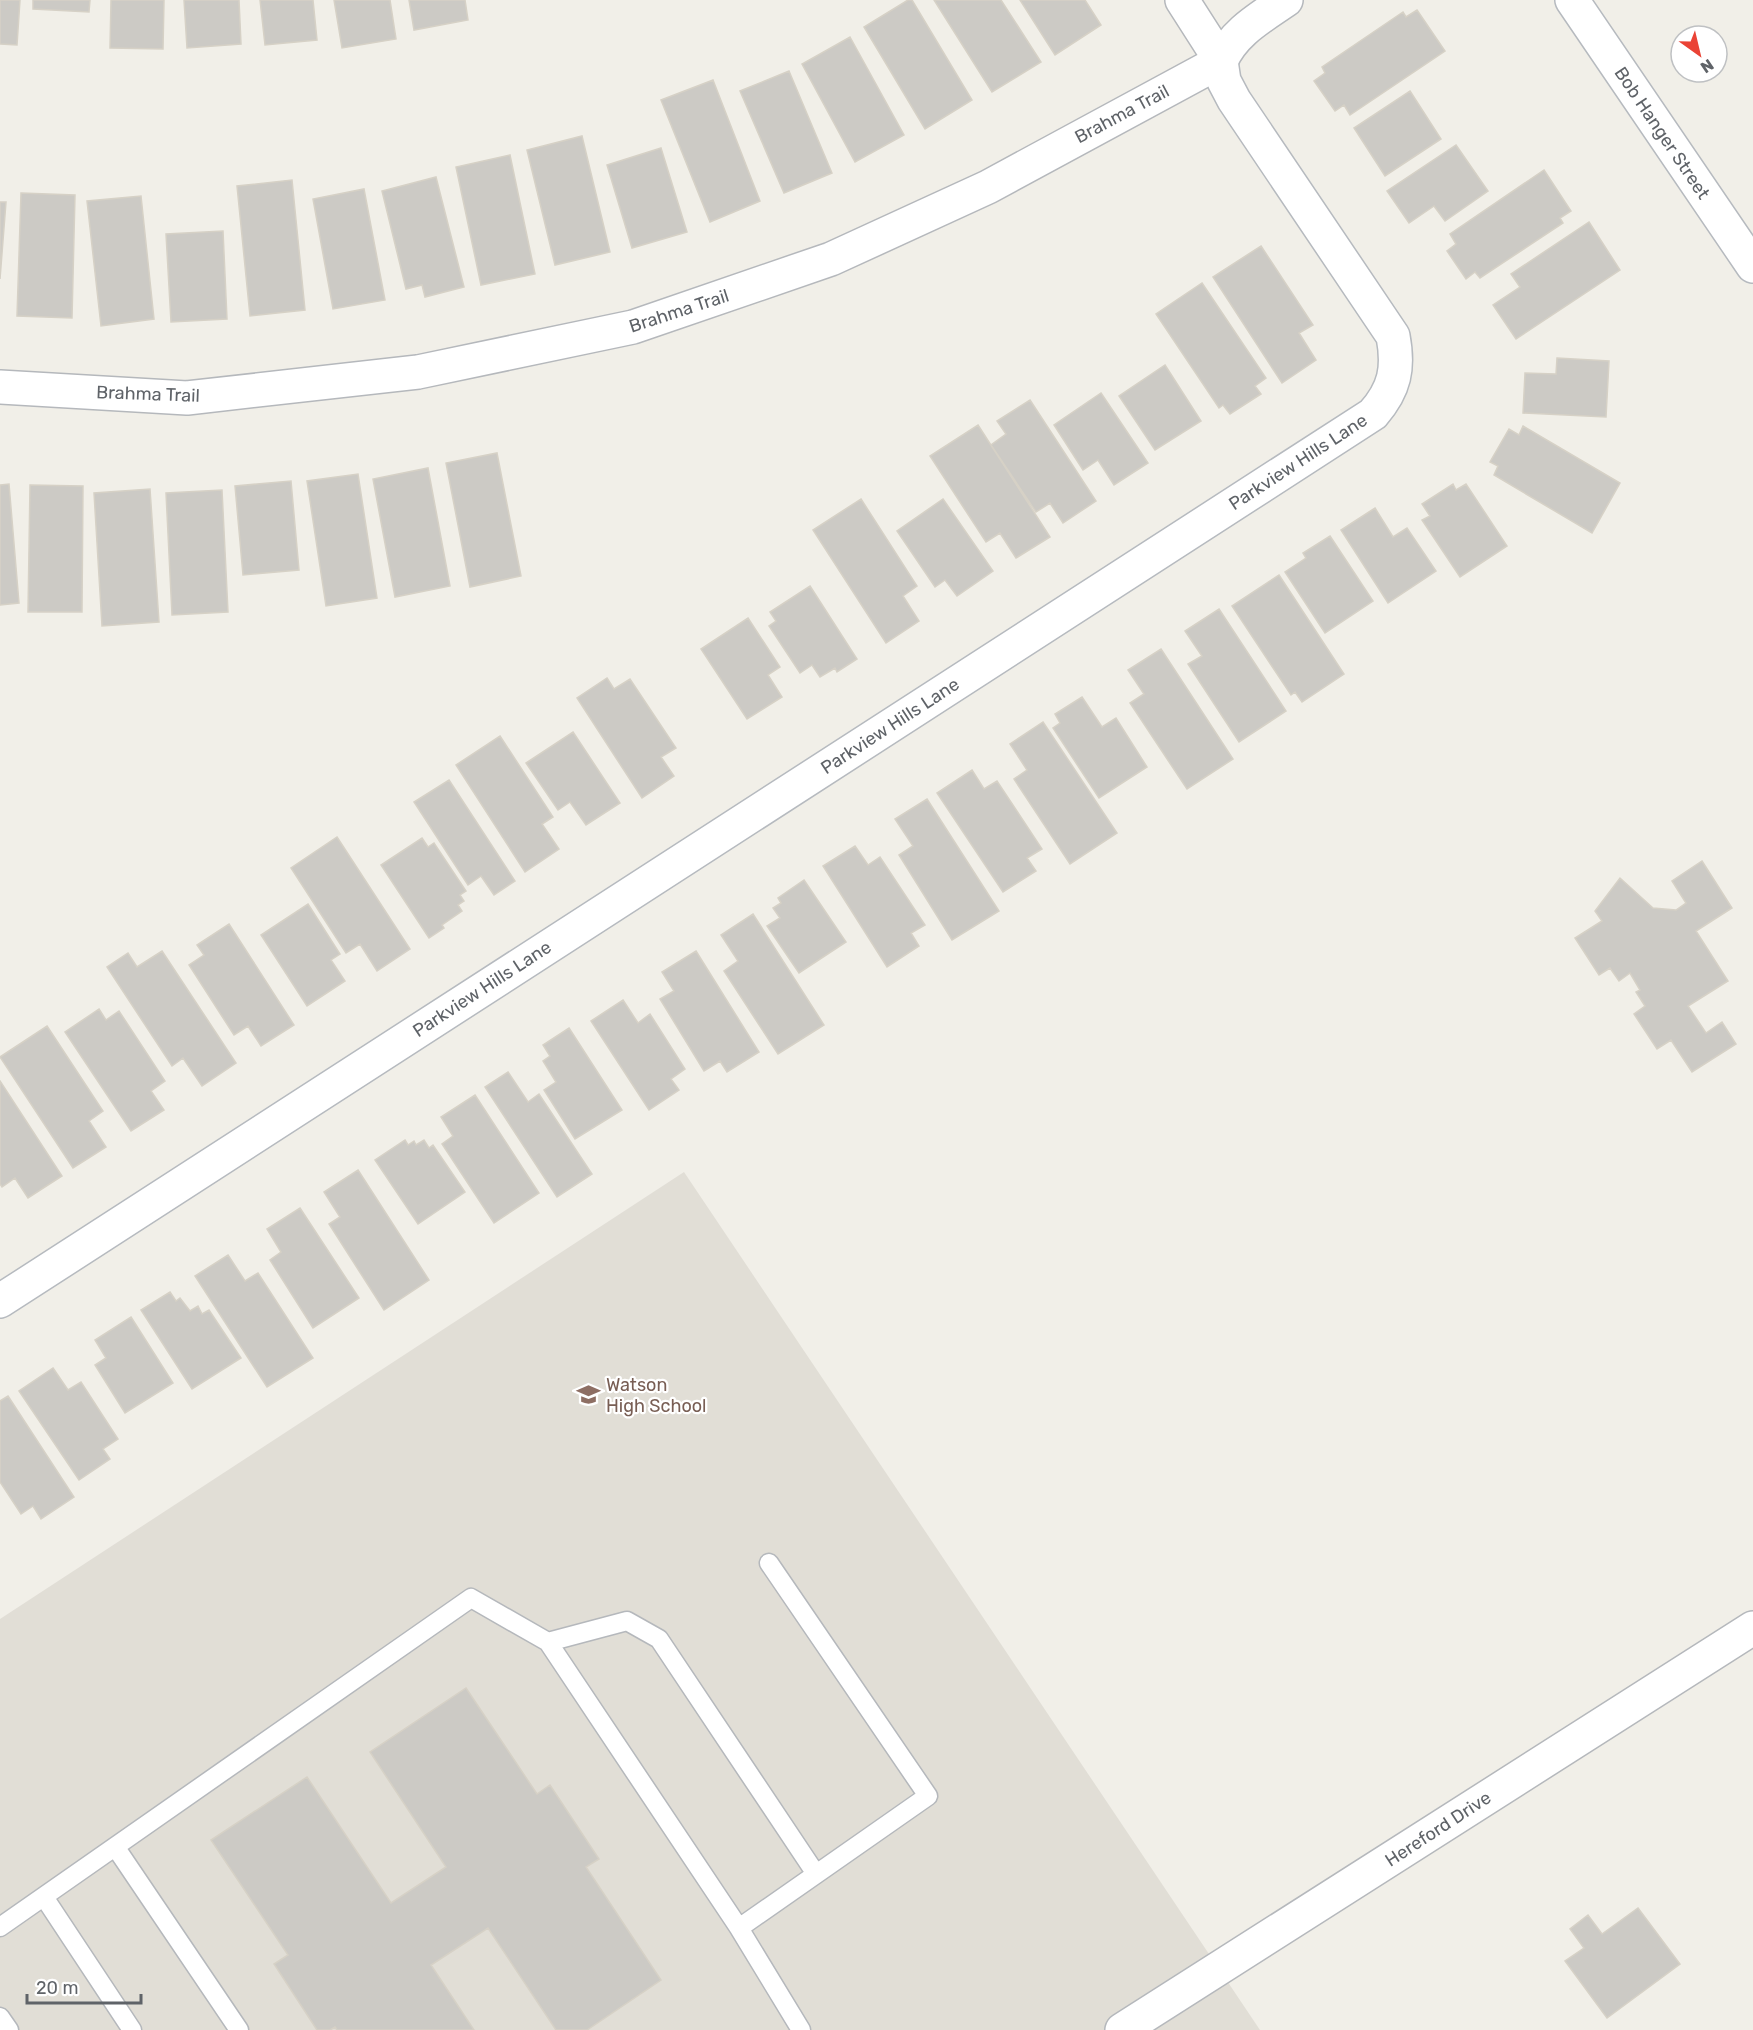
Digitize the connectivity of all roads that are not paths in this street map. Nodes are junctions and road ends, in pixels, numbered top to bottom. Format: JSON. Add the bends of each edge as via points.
{"nodes":[{"id":1,"x":1182,"y":0,"type":"edge"},
{"id":2,"x":1286,"y":0,"type":"edge"},
{"id":3,"x":1572,"y":0,"type":"edge"},
{"id":4,"x":1221,"y":61,"type":"junction"},
{"id":5,"x":1753,"y":266,"type":"edge"},
{"id":6,"x":0,"y":387,"type":"edge"},
{"id":7,"x":0,"y":1301,"type":"edge"},
{"id":8,"x":769,"y":1563,"type":"dead end"},
{"id":9,"x":1753,"y":1628,"type":"edge"},
{"id":10,"x":548,"y":1642,"type":"junction"},
{"id":11,"x":116,"y":1848,"type":"junction"},
{"id":12,"x":816,"y":1874,"type":"junction"},
{"id":13,"x":44,"y":1897,"type":"junction"},
{"id":14,"x":0,"y":1927,"type":"edge"},
{"id":15,"x":740,"y":1928,"type":"junction"},
{"id":16,"x":0,"y":2017,"type":"edge"},
{"id":17,"x":9,"y":2030,"type":"edge"},
{"id":18,"x":132,"y":2030,"type":"edge"},
{"id":19,"x":239,"y":2030,"type":"edge"},
{"id":20,"x":801,"y":2030,"type":"edge"},
{"id":21,"x":1122,"y":2030,"type":"edge"}],
"edges":[{"from":1,"to":4,"type":"street","name":"Parkview Hills Lane"},
{"from":2,"to":4,"type":"street","name":"Brahma Trail","via":[[1241,32],[1228,45]]},
{"from":3,"to":5,"type":"street","name":"Bob Hanger Street"},
{"from":4,"to":6,"type":"street","name":"Brahma Trail","via":[[988,187],[831,260],[633,327],[418,372],[187,398]]},
{"from":4,"to":7,"type":"street","name":"Parkview Hills Lane","via":[[1224,81],[1234,100],[1393,336],[1396,378],[1388,397],[1373,414]]},
{"from":8,"to":12,"type":"lane","via":[[928,1796]]},
{"from":9,"to":21,"type":"street","name":"Hereford Drive"},
{"from":10,"to":11,"type":"lane","via":[[471,1598]]},
{"from":10,"to":12,"type":"lane","via":[[627,1621],[658,1639]]},
{"from":10,"to":15,"type":"lane"},
{"from":11,"to":13,"type":"lane"},
{"from":11,"to":19,"type":"lane"},
{"from":12,"to":15,"type":"lane"},
{"from":13,"to":14,"type":"lane"},
{"from":13,"to":18,"type":"lane"},
{"from":15,"to":20,"type":"lane"},
{"from":16,"to":17,"type":"lane"}]}
